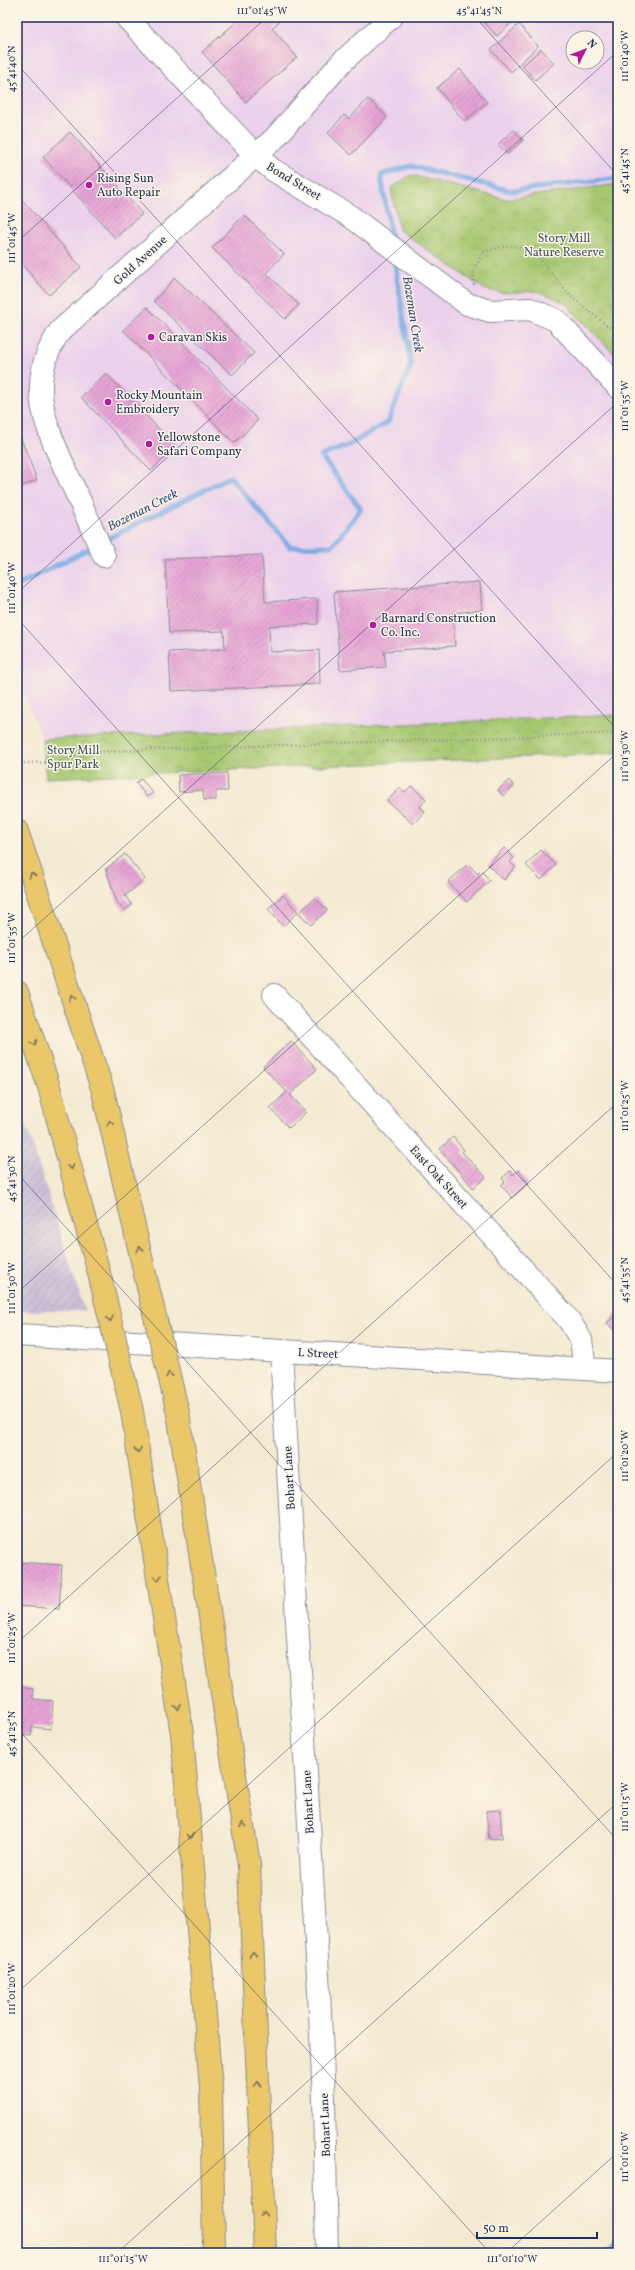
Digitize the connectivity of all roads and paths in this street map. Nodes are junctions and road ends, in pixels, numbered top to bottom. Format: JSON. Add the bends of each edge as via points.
{"nodes":[{"id":1,"x":126,"y":17,"type":"edge"},
{"id":2,"x":390,"y":17,"type":"edge"},
{"id":3,"x":256,"y":156,"type":"junction"},
{"id":4,"x":472,"y":305,"type":"junction"},
{"id":5,"x":618,"y":327,"type":"edge"},
{"id":6,"x":618,"y":387,"type":"edge"},
{"id":7,"x":104,"y":556,"type":"dead end"},
{"id":8,"x":618,"y":733,"type":"edge"},
{"id":9,"x":24,"y":763,"type":"dead end"},
{"id":10,"x":19,"y":837,"type":"edge"},
{"id":11,"x":17,"y":992,"type":"edge"},
{"id":12,"x":274,"y":995,"type":"dead end"},
{"id":13,"x":17,"y":1335,"type":"edge"},
{"id":14,"x":281,"y":1351,"type":"junction"},
{"id":15,"x":585,"y":1369,"type":"junction"},
{"id":16,"x":618,"y":1371,"type":"edge"},
{"id":17,"x":214,"y":2253,"type":"edge"},
{"id":18,"x":265,"y":2253,"type":"edge"},
{"id":19,"x":327,"y":2253,"type":"edge"}],
"edges":[{"from":1,"to":3,"type":"street","name":"Bond Street"},
{"from":2,"to":3,"type":"street","name":"Gold Avenue","via":[[342,62]]},
{"from":3,"to":4,"type":"street","name":"Bond Street","via":[[273,170],[317,195],[358,223]]},
{"from":3,"to":7,"type":"street","name":"Gold Avenue","via":[[60,331],[49,347],[41,378],[46,428]]},
{"from":4,"to":5,"type":"path","via":[[473,272],[483,252],[505,246],[531,248],[570,296],[609,327]]},
{"from":4,"to":6,"type":"street","name":"Bond Street","via":[[490,311],[530,309],[556,320]]},
{"from":8,"to":9,"type":"path","via":[[113,751],[90,753],[55,762]]},
{"from":18,"to":10,"type":"highway","one_way":true,"bridge":true,"via":[[249,1865],[178,1413],[103,1091]]},
{"from":11,"to":17,"type":"highway","one_way":true,"bridge":true,"via":[[49,1087],[101,1281],[132,1411],[182,1734],[211,2088]]},
{"from":12,"to":15,"type":"street","name":"East Oak Street","via":[[569,1320],[581,1340]]},
{"from":13,"to":14,"type":"street","name":"L Street"},
{"from":14,"to":15,"type":"street","name":"L Street"},
{"from":14,"to":19,"type":"street","name":"Bohart Lane","via":[[320,2007]]},
{"from":15,"to":16,"type":"street","name":"L Street"}]}
